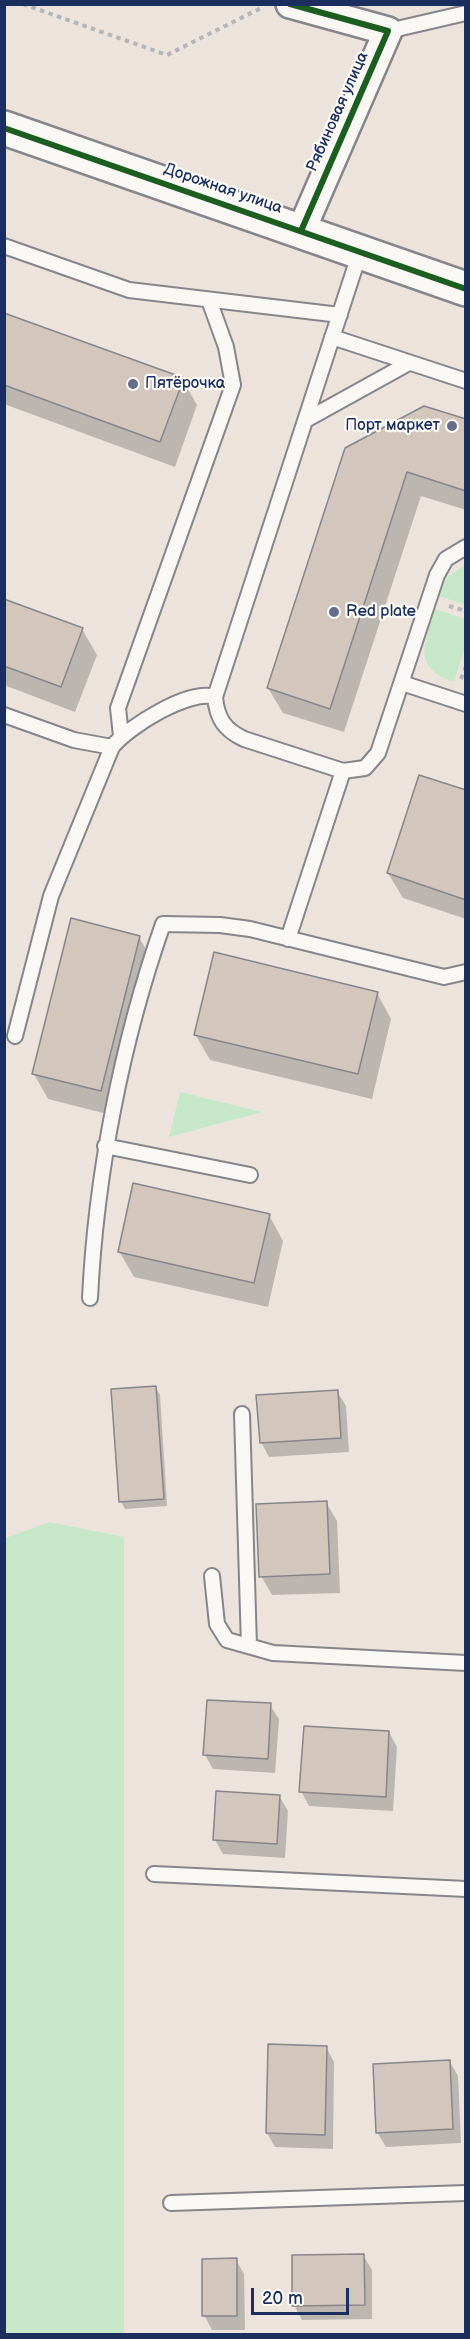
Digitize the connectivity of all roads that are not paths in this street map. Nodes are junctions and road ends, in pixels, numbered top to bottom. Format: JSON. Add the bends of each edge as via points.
{"nodes":[{"id":1,"x":290,"y":4,"type":"edge"},
{"id":2,"x":465,"y":13,"type":"edge"},
{"id":3,"x":388,"y":31,"type":"junction"},
{"id":4,"x":4,"y":128,"type":"edge"},
{"id":5,"x":301,"y":231,"type":"junction"},
{"id":6,"x":4,"y":246,"type":"edge"},
{"id":7,"x":360,"y":252,"type":"junction"},
{"id":8,"x":465,"y":289,"type":"edge"},
{"id":9,"x":209,"y":300,"type":"junction"},
{"id":10,"x":340,"y":315,"type":"junction"},
{"id":11,"x":332,"y":338,"type":"junction"},
{"id":12,"x":409,"y":363,"type":"junction"},
{"id":13,"x":465,"y":381,"type":"edge"},
{"id":14,"x":306,"y":420,"type":"junction"},
{"id":15,"x":465,"y":547,"type":"edge"},
{"id":16,"x":402,"y":683,"type":"junction"},
{"id":17,"x":215,"y":697,"type":"junction"},
{"id":18,"x":465,"y":704,"type":"edge"},
{"id":19,"x":4,"y":715,"type":"edge"},
{"id":20,"x":117,"y":741,"type":"junction"},
{"id":21,"x":343,"y":771,"type":"junction"},
{"id":22,"x":288,"y":939,"type":"junction"},
{"id":23,"x":465,"y":972,"type":"edge"},
{"id":24,"x":15,"y":1036,"type":"dead end"},
{"id":25,"x":105,"y":1146,"type":"junction"},
{"id":26,"x":250,"y":1176,"type":"dead end"},
{"id":27,"x":90,"y":1298,"type":"dead end"},
{"id":28,"x":242,"y":1414,"type":"dead end"},
{"id":29,"x":212,"y":1576,"type":"dead end"},
{"id":30,"x":249,"y":1646,"type":"junction"},
{"id":31,"x":465,"y":1663,"type":"edge"},
{"id":32,"x":154,"y":1874,"type":"dead end"},
{"id":33,"x":465,"y":1889,"type":"edge"},
{"id":34,"x":465,"y":2193,"type":"edge"},
{"id":35,"x":171,"y":2203,"type":"dead end"}],
"edges":[{"from":1,"to":3,"type":"street"},
{"from":2,"to":3,"type":"lane"},
{"from":3,"to":5,"type":"street","name":"Рябиновая улица"},
{"from":4,"to":5,"type":"street","name":"Дорожная улица"},
{"from":5,"to":7,"type":"street","name":"Дорожная улица"},
{"from":6,"to":9,"type":"lane","via":[[113,286]]},
{"from":7,"to":8,"type":"street","name":"Дорожная улица"},
{"from":7,"to":10,"type":"lane"},
{"from":9,"to":10,"type":"lane"},
{"from":9,"to":20,"type":"lane","via":[[226,346],[233,385],[118,708]]},
{"from":10,"to":11,"type":"lane"},
{"from":11,"to":12,"type":"lane"},
{"from":11,"to":14,"type":"lane"},
{"from":12,"to":13,"type":"lane"},
{"from":12,"to":14,"type":"lane"},
{"from":14,"to":17,"type":"lane"},
{"from":15,"to":16,"type":"lane","via":[[446,559],[437,575]]},
{"from":16,"to":18,"type":"lane"},
{"from":16,"to":21,"type":"lane","via":[[372,763],[355,772]]},
{"from":17,"to":20,"type":"lane","via":[[197,696],[139,722]]},
{"from":17,"to":21,"type":"lane","via":[[220,720],[233,734]]},
{"from":19,"to":20,"type":"lane","via":[[74,740]]},
{"from":20,"to":24,"type":"lane","via":[[51,896]]},
{"from":21,"to":22,"type":"lane"},
{"from":22,"to":23,"type":"lane","via":[[444,977]]},
{"from":22,"to":25,"type":"lane","via":[[220,925],[163,924],[149,963]]},
{"from":25,"to":26,"type":"lane"},
{"from":25,"to":27,"type":"lane"},
{"from":28,"to":30,"type":"lane"},
{"from":29,"to":30,"type":"lane","via":[[217,1624],[227,1640]]},
{"from":30,"to":31,"type":"lane","via":[[273,1653]]},
{"from":32,"to":33,"type":"lane"},
{"from":34,"to":35,"type":"lane"}]}
